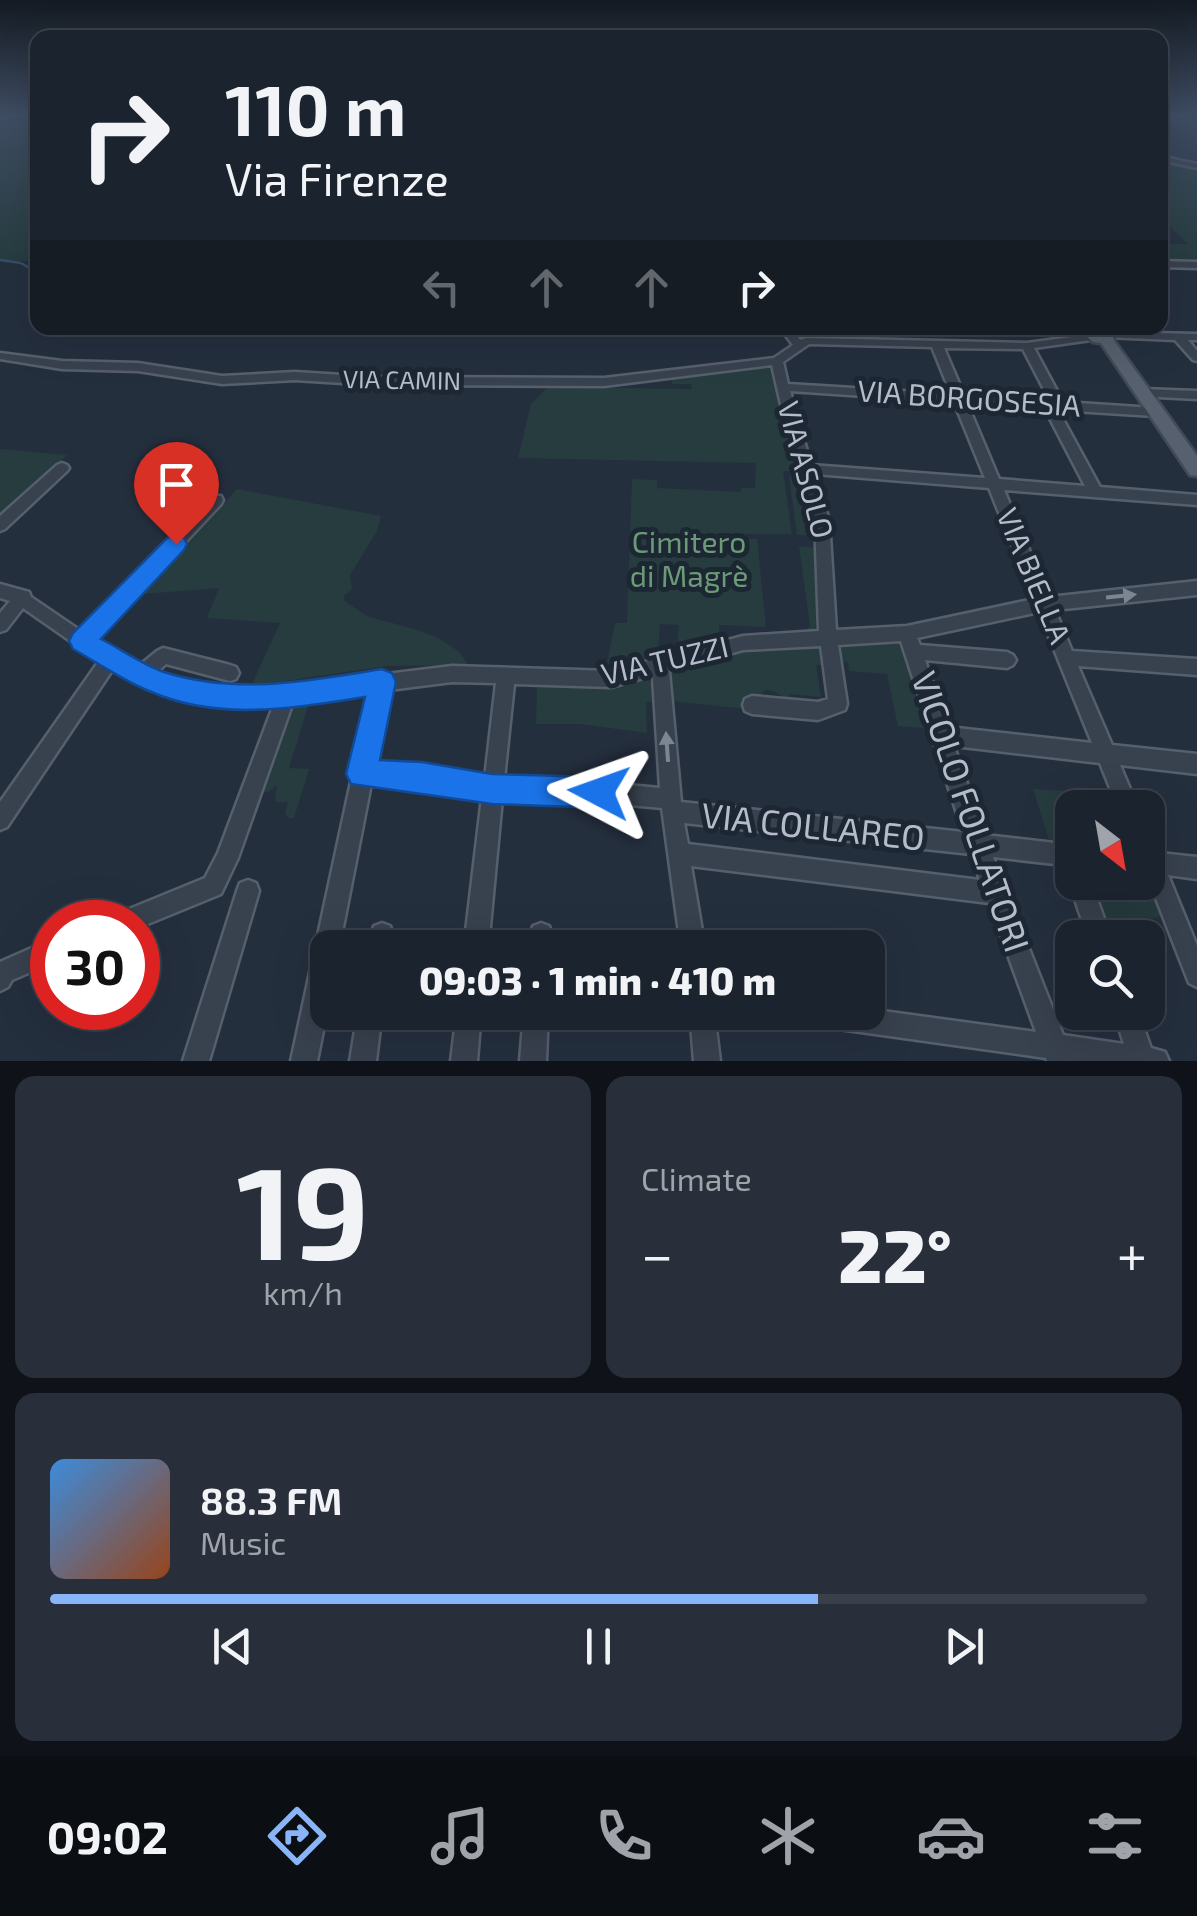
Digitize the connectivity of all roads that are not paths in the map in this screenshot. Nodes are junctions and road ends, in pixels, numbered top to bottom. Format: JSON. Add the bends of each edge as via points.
{"nodes":[{"id":1,"x":1168,"y":264,"type":"edge"},
{"id":2,"x":1197,"y":266,"type":"edge"},
{"id":3,"x":791,"y":335,"type":"edge"},
{"id":4,"x":1088,"y":335,"type":"edge"},
{"id":5,"x":1100,"y":335,"type":"edge"},
{"id":6,"x":1139,"y":335,"type":"edge"},
{"id":7,"x":1179,"y":337,"type":"junction"},
{"id":8,"x":1197,"y":337,"type":"edge"},
{"id":9,"x":798,"y":344,"type":"junction"},
{"id":10,"x":937,"y":344,"type":"junction"},
{"id":11,"x":1027,"y":346,"type":"junction"},
{"id":12,"x":0,"y":356,"type":"edge"},
{"id":13,"x":1197,"y":358,"type":"edge"},
{"id":14,"x":777,"y":362,"type":"junction"},
{"id":15,"x":784,"y":387,"type":"junction"},
{"id":16,"x":1142,"y":393,"type":"junction"},
{"id":17,"x":1197,"y":396,"type":"edge"},
{"id":18,"x":961,"y":398,"type":"junction"},
{"id":19,"x":1054,"y":405,"type":"junction"},
{"id":20,"x":1154,"y":412,"type":"junction"},
{"id":21,"x":62,"y":468,"type":"dead end"},
{"id":22,"x":807,"y":469,"type":"junction"},
{"id":23,"x":1197,"y":470,"type":"edge"},
{"id":24,"x":994,"y":482,"type":"junction"},
{"id":25,"x":1094,"y":490,"type":"junction"},
{"id":26,"x":216,"y":500,"type":"dead end"},
{"id":27,"x":1197,"y":500,"type":"edge"},
{"id":28,"x":0,"y":525,"type":"edge"},
{"id":29,"x":1197,"y":588,"type":"edge"},
{"id":30,"x":0,"y":590,"type":"edge"},
{"id":31,"x":23,"y":597,"type":"junction"},
{"id":32,"x":1044,"y":604,"type":"junction"},
{"id":33,"x":0,"y":625,"type":"edge"},
{"id":34,"x":907,"y":633,"type":"junction"},
{"id":35,"x":828,"y":638,"type":"junction"},
{"id":36,"x":82,"y":641,"type":"junction"},
{"id":37,"x":915,"y":652,"type":"junction"},
{"id":38,"x":1068,"y":658,"type":"junction"},
{"id":39,"x":110,"y":659,"type":"junction"},
{"id":40,"x":1007,"y":660,"type":"dead end"},
{"id":41,"x":1197,"y":667,"type":"edge"},
{"id":42,"x":652,"y":669,"type":"junction"},
{"id":43,"x":230,"y":672,"type":"dead end"},
{"id":44,"x":506,"y":674,"type":"junction"},
{"id":45,"x":142,"y":675,"type":"junction"},
{"id":46,"x":382,"y":682,"type":"junction"},
{"id":47,"x":286,"y":697,"type":"junction"},
{"id":48,"x":752,"y":705,"type":"dead end"},
{"id":49,"x":943,"y":736,"type":"junction"},
{"id":50,"x":1106,"y":754,"type":"junction"},
{"id":51,"x":1197,"y":764,"type":"edge"},
{"id":52,"x":362,"y":774,"type":"junction"},
{"id":53,"x":492,"y":789,"type":"junction"},
{"id":54,"x":1121,"y":790,"type":"edge"},
{"id":55,"x":672,"y":805,"type":"junction"},
{"id":56,"x":0,"y":820,"type":"edge"},
{"id":57,"x":978,"y":846,"type":"junction"},
{"id":58,"x":680,"y":854,"type":"junction"},
{"id":59,"x":1055,"y":855,"type":"edge"},
{"id":60,"x":1165,"y":862,"type":"edge"},
{"id":61,"x":1197,"y":868,"type":"edge"},
{"id":62,"x":248,"y":890,"type":"dead end"},
{"id":63,"x":994,"y":893,"type":"junction"},
{"id":64,"x":1165,"y":898,"type":"edge"},
{"id":65,"x":160,"y":908,"type":"edge"},
{"id":66,"x":478,"y":930,"type":"edge"},
{"id":67,"x":691,"y":930,"type":"edge"},
{"id":68,"x":30,"y":961,"type":"edge"},
{"id":69,"x":1,"y":974,"type":"edge"},
{"id":70,"x":1197,"y":975,"type":"edge"},
{"id":71,"x":885,"y":1026,"type":"edge"},
{"id":72,"x":367,"y":1030,"type":"edge"},
{"id":73,"x":468,"y":1030,"type":"edge"},
{"id":74,"x":535,"y":1030,"type":"edge"},
{"id":75,"x":704,"y":1030,"type":"edge"},
{"id":76,"x":1135,"y":1030,"type":"edge"},
{"id":77,"x":1058,"y":1054,"type":"edge"},
{"id":78,"x":1149,"y":1060,"type":"edge"},
{"id":79,"x":196,"y":1061,"type":"edge"},
{"id":80,"x":304,"y":1061,"type":"edge"},
{"id":81,"x":363,"y":1061,"type":"edge"},
{"id":82,"x":464,"y":1061,"type":"edge"},
{"id":83,"x":533,"y":1061,"type":"edge"},
{"id":84,"x":707,"y":1061,"type":"edge"}],
"edges":[{"from":1,"to":2,"type":"street"},
{"from":3,"to":9,"type":"street"},
{"from":4,"to":11,"type":"street"},
{"from":5,"to":16,"type":"main road"},
{"from":6,"to":7,"type":"street"},
{"from":7,"to":8,"type":"street"},
{"from":7,"to":13,"type":"street"},
{"from":9,"to":10,"type":"street"},
{"from":9,"to":14,"type":"street"},
{"from":10,"to":11,"type":"street"},
{"from":10,"to":18,"type":"street","name":"VIA BIELLA"},
{"from":11,"to":19,"type":"street"},
{"from":12,"to":14,"type":"street","name":"VIA CAMIN","via":[[222,380],[627,381]]},
{"from":14,"to":15,"type":"street","name":"VIA ASOLO"},
{"from":15,"to":18,"type":"street","name":"VIA BORGOSESIA"},
{"from":15,"to":22,"type":"street","name":"VIA ASOLO"},
{"from":16,"to":17,"type":"street"},
{"from":16,"to":20,"type":"main road"},
{"from":18,"to":19,"type":"street","name":"VIA BORGOSESIA"},
{"from":18,"to":24,"type":"street","name":"VIA BIELLA"},
{"from":19,"to":20,"type":"street","name":"VIA BORGOSESIA"},
{"from":19,"to":25,"type":"street"},
{"from":20,"to":23,"type":"main road"},
{"from":21,"to":28,"type":"street"},
{"from":22,"to":24,"type":"street"},
{"from":22,"to":35,"type":"street","name":"VIA ASOLO","via":[[826,541]]},
{"from":24,"to":25,"type":"street"},
{"from":24,"to":32,"type":"street","name":"VIA BIELLA"},
{"from":25,"to":27,"type":"street"},
{"from":26,"to":36,"type":"street"},
{"from":32,"to":29,"type":"street","name":"VIA TUZZI","one_way":true},
{"from":30,"to":31,"type":"street","name":"VIA TUZZI"},
{"from":31,"to":33,"type":"street"},
{"from":31,"to":36,"type":"street","name":"VIA TUZZI"},
{"from":32,"to":34,"type":"street","name":"VIA TUZZI"},
{"from":32,"to":38,"type":"street","name":"VIA BIELLA"},
{"from":34,"to":35,"type":"street","name":"VIA TUZZI"},
{"from":34,"to":37,"type":"street","name":"VICOLO FOLLATORI"},
{"from":35,"to":42,"type":"street","name":"VIA TUZZI","via":[[744,643]]},
{"from":35,"to":48,"type":"street","name":"VIA ASOLO","via":[[838,704],[818,711]]},
{"from":36,"to":39,"type":"street","name":"VIA TUZZI"},
{"from":37,"to":40,"type":"street"},
{"from":37,"to":49,"type":"street","name":"VICOLO FOLLATORI"},
{"from":38,"to":41,"type":"street"},
{"from":38,"to":50,"type":"street","name":"VIA BIELLA"},
{"from":39,"to":45,"type":"street","name":"VIA TUZZI"},
{"from":39,"to":56,"type":"street"},
{"from":42,"to":44,"type":"street","name":"VIA TUZZI","via":[[600,680]]},
{"from":55,"to":42,"type":"street","one_way":true,"via":[[662,674]]},
{"from":43,"to":45,"type":"street","via":[[162,656]]},
{"from":44,"to":46,"type":"street","name":"VIA TUZZI"},
{"from":44,"to":53,"type":"street"},
{"from":45,"to":47,"type":"street","name":"VIA TUZZI","via":[[221,698]]},
{"from":46,"to":47,"type":"street","name":"VIA TUZZI"},
{"from":46,"to":52,"type":"street"},
{"from":47,"to":65,"type":"street","via":[[213,886]]},
{"from":49,"to":50,"type":"street"},
{"from":49,"to":57,"type":"street","name":"VICOLO FOLLATORI"},
{"from":50,"to":51,"type":"street"},
{"from":50,"to":54,"type":"street","name":"VIA BIELLA"},
{"from":52,"to":53,"type":"street","name":"VIA COLLAREO"},
{"from":52,"to":80,"type":"street"},
{"from":53,"to":55,"type":"street","name":"VIA COLLAREO","via":[[563,789]]},
{"from":53,"to":66,"type":"street"},
{"from":55,"to":57,"type":"street","name":"VIA COLLAREO"},
{"from":55,"to":58,"type":"street"},
{"from":57,"to":59,"type":"street","name":"VIA COLLAREO"},
{"from":57,"to":63,"type":"street","name":"VICOLO FOLLATORI"},
{"from":58,"to":63,"type":"street"},
{"from":58,"to":67,"type":"street"},
{"from":60,"to":61,"type":"street"},
{"from":62,"to":79,"type":"street"},
{"from":63,"to":77,"type":"street","name":"VICOLO FOLLATORI"},
{"from":64,"to":70,"type":"street"},
{"from":68,"to":69,"type":"street"},
{"from":71,"to":77,"type":"street"},
{"from":72,"to":81,"type":"street"},
{"from":73,"to":82,"type":"street"},
{"from":74,"to":83,"type":"street"},
{"from":75,"to":84,"type":"street"},
{"from":76,"to":78,"type":"street"},
{"from":77,"to":78,"type":"street"}]}
